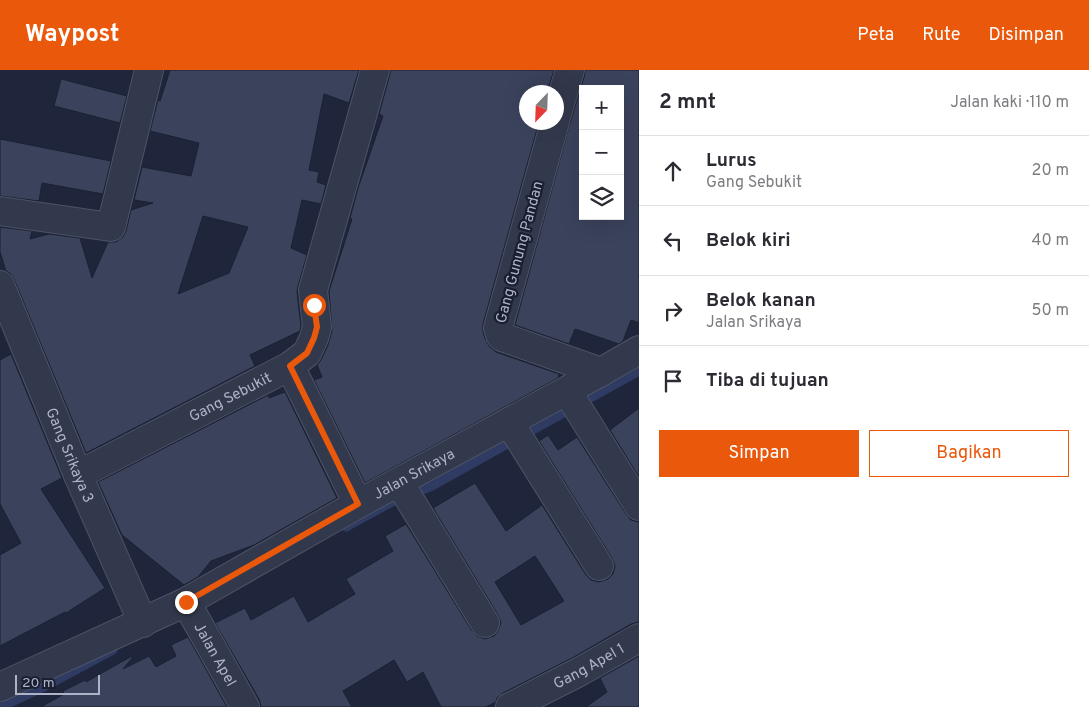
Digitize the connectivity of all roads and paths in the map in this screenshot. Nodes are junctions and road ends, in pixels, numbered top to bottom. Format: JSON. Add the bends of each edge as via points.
{"nodes":[{"id":1,"x":150,"y":70,"type":"edge"},
{"id":2,"x":375,"y":70,"type":"edge"},
{"id":3,"x":570,"y":70,"type":"edge"},
{"id":4,"x":564,"y":90,"type":"edge"},
{"id":5,"x":553,"y":130,"type":"edge"},
{"id":6,"x":0,"y":211,"type":"edge"},
{"id":7,"x":1,"y":289,"type":"edge"},
{"id":8,"x":639,"y":350,"type":"edge"},
{"id":9,"x":290,"y":366,"type":"junction"},
{"id":10,"x":601,"y":372,"type":"junction"},
{"id":11,"x":567,"y":391,"type":"junction"},
{"id":12,"x":510,"y":422,"type":"junction"},
{"id":13,"x":78,"y":475,"type":"junction"},
{"id":14,"x":399,"y":482,"type":"junction"},
{"id":15,"x":358,"y":504,"type":"junction"},
{"id":16,"x":639,"y":506,"type":"edge"},
{"id":17,"x":599,"y":566,"type":"dead end"},
{"id":18,"x":186,"y":602,"type":"junction"},
{"id":19,"x":143,"y":623,"type":"junction"},
{"id":20,"x":485,"y":623,"type":"dead end"},
{"id":21,"x":639,"y":638,"type":"edge"},
{"id":22,"x":0,"y":687,"type":"edge"},
{"id":23,"x":245,"y":707,"type":"edge"},
{"id":24,"x":510,"y":707,"type":"edge"}],
"edges":[{"from":1,"to":6,"type":"street","via":[[111,228]]},
{"from":2,"to":9,"type":"street","name":"Gang Sebukit","via":[[313,290],[317,327],[314,338],[307,353]]},
{"from":3,"to":4,"type":"street"},
{"from":5,"to":10,"type":"street","name":"Gang Gunung Pandan","via":[[498,328],[502,337]]},
{"from":7,"to":13,"type":"street","name":"Gang Srikaya 3"},
{"from":8,"to":10,"type":"street","name":"Jalan Srikaya"},
{"from":9,"to":13,"type":"street","name":"Gang Sebukit"},
{"from":9,"to":15,"type":"street"},
{"from":10,"to":11,"type":"street","name":"Jalan Srikaya"},
{"from":11,"to":12,"type":"street","name":"Jalan Srikaya"},
{"from":11,"to":16,"type":"street"},
{"from":12,"to":14,"type":"street","name":"Jalan Srikaya"},
{"from":12,"to":17,"type":"street"},
{"from":13,"to":19,"type":"street","name":"Gang Srikaya 3"},
{"from":14,"to":15,"type":"street","name":"Jalan Srikaya"},
{"from":14,"to":20,"type":"street"},
{"from":15,"to":18,"type":"street","name":"Jalan Srikaya"},
{"from":18,"to":19,"type":"street","name":"Jalan Srikaya"},
{"from":18,"to":23,"type":"street","name":"Jalan Apel"},
{"from":19,"to":22,"type":"street","name":"Jalan Srikaya"},
{"from":21,"to":24,"type":"street","name":"Gang Apel 1"}]}
